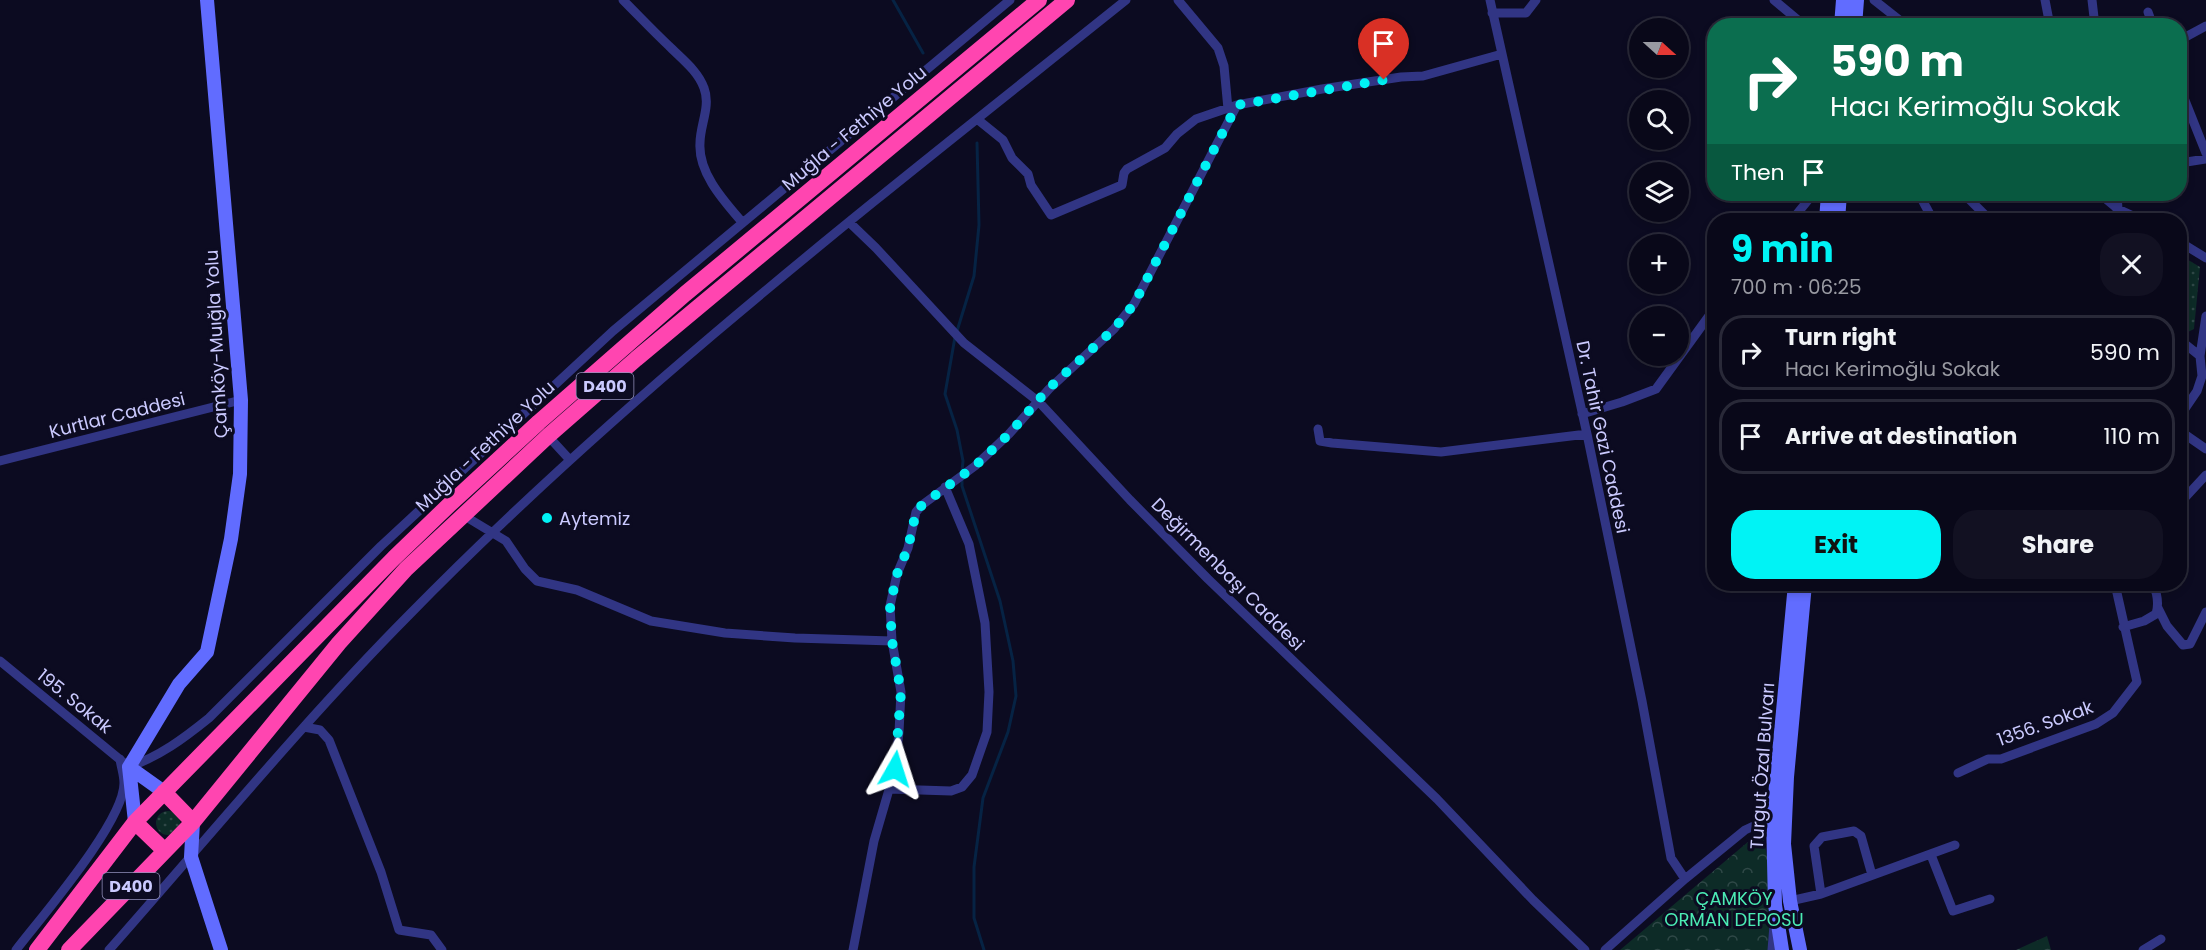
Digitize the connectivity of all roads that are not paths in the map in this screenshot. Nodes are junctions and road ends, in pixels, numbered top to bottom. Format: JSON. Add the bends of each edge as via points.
{"nodes":[{"id":1,"x":207,"y":0,"type":"edge"},
{"id":2,"x":623,"y":0,"type":"edge"},
{"id":3,"x":1010,"y":0,"type":"edge"},
{"id":4,"x":1039,"y":0,"type":"edge"},
{"id":5,"x":1067,"y":0,"type":"edge"},
{"id":6,"x":1126,"y":0,"type":"edge"},
{"id":7,"x":1178,"y":0,"type":"edge"},
{"id":8,"x":1490,"y":0,"type":"edge"},
{"id":9,"x":1536,"y":0,"type":"edge"},
{"id":10,"x":1774,"y":0,"type":"edge"},
{"id":11,"x":1843,"y":0,"type":"edge"},
{"id":12,"x":1857,"y":0,"type":"edge"},
{"id":13,"x":1874,"y":0,"type":"edge"},
{"id":14,"x":2045,"y":0,"type":"edge"},
{"id":15,"x":2092,"y":0,"type":"edge"},
{"id":16,"x":2148,"y":12,"type":"dead end"},
{"id":17,"x":1492,"y":13,"type":"junction"},
{"id":18,"x":1795,"y":18,"type":"edge"},
{"id":19,"x":1842,"y":18,"type":"edge"},
{"id":20,"x":1856,"y":18,"type":"edge"},
{"id":21,"x":1896,"y":18,"type":"edge"},
{"id":22,"x":2048,"y":18,"type":"edge"},
{"id":23,"x":2094,"y":18,"type":"edge"},
{"id":24,"x":2150,"y":18,"type":"edge"},
{"id":25,"x":2206,"y":26,"type":"edge"},
{"id":26,"x":2187,"y":36,"type":"edge"},
{"id":27,"x":1502,"y":54,"type":"junction"},
{"id":28,"x":886,"y":103,"type":"junction"},
{"id":29,"x":2187,"y":106,"type":"edge"},
{"id":30,"x":1232,"y":107,"type":"junction"},
{"id":31,"x":898,"y":117,"type":"junction"},
{"id":32,"x":976,"y":119,"type":"junction"},
{"id":33,"x":2206,"y":153,"type":"edge"},
{"id":34,"x":2206,"y":159,"type":"edge"},
{"id":35,"x":2187,"y":162,"type":"edge"},
{"id":36,"x":1807,"y":201,"type":"edge"},
{"id":37,"x":1971,"y":201,"type":"edge"},
{"id":38,"x":2109,"y":201,"type":"edge"},
{"id":39,"x":2118,"y":201,"type":"edge"},
{"id":40,"x":2118,"y":208,"type":"junction"},
{"id":41,"x":1798,"y":213,"type":"edge"},
{"id":42,"x":1983,"y":213,"type":"edge"},
{"id":43,"x":2116,"y":213,"type":"edge"},
{"id":44,"x":2128,"y":213,"type":"edge"},
{"id":45,"x":742,"y":222,"type":"junction"},
{"id":46,"x":849,"y":222,"type":"junction"},
{"id":47,"x":2187,"y":246,"type":"edge"},
{"id":48,"x":2206,"y":258,"type":"edge"},
{"id":49,"x":667,"y":286,"type":"junction"},
{"id":50,"x":685,"y":294,"type":"junction"},
{"id":51,"x":2206,"y":316,"type":"edge"},
{"id":52,"x":1707,"y":319,"type":"edge"},
{"id":53,"x":609,"y":334,"type":"junction"},
{"id":54,"x":2187,"y":346,"type":"edge"},
{"id":55,"x":616,"y":353,"type":"junction"},
{"id":56,"x":2200,"y":356,"type":"junction"},
{"id":57,"x":2204,"y":377,"type":"edge"},
{"id":58,"x":241,"y":400,"type":"junction"},
{"id":59,"x":1039,"y":402,"type":"junction"},
{"id":60,"x":2187,"y":406,"type":"edge"},
{"id":61,"x":1582,"y":414,"type":"junction"},
{"id":62,"x":1318,"y":429,"type":"dead end"},
{"id":63,"x":1587,"y":434,"type":"junction"},
{"id":64,"x":548,"y":436,"type":"junction"},
{"id":65,"x":2187,"y":436,"type":"edge"},
{"id":66,"x":2206,"y":448,"type":"edge"},
{"id":67,"x":0,"y":460,"type":"edge"},
{"id":68,"x":570,"y":460,"type":"junction"},
{"id":69,"x":2206,"y":475,"type":"edge"},
{"id":70,"x":945,"y":487,"type":"junction"},
{"id":71,"x":2187,"y":495,"type":"edge"},
{"id":72,"x":464,"y":515,"type":"junction"},
{"id":73,"x":494,"y":532,"type":"junction"},
{"id":74,"x":1794,"y":591,"type":"edge"},
{"id":75,"x":1804,"y":591,"type":"edge"},
{"id":76,"x":2116,"y":591,"type":"edge"},
{"id":77,"x":2156,"y":591,"type":"edge"},
{"id":78,"x":2158,"y":608,"type":"junction"},
{"id":79,"x":2206,"y":612,"type":"edge"},
{"id":80,"x":2123,"y":627,"type":"junction"},
{"id":81,"x":892,"y":641,"type":"junction"},
{"id":82,"x":1,"y":666,"type":"edge"},
{"id":83,"x":304,"y":727,"type":"junction"},
{"id":84,"x":124,"y":763,"type":"junction"},
{"id":85,"x":1958,"y":773,"type":"dead end"},
{"id":86,"x":890,"y":789,"type":"junction"},
{"id":87,"x":164,"y":792,"type":"junction"},
{"id":88,"x":1773,"y":817,"type":"junction"},
{"id":89,"x":135,"y":822,"type":"junction"},
{"id":90,"x":192,"y":822,"type":"junction"},
{"id":91,"x":1955,"y":845,"type":"dead end"},
{"id":92,"x":165,"y":851,"type":"junction"},
{"id":93,"x":1931,"y":855,"type":"junction"},
{"id":94,"x":191,"y":858,"type":"junction"},
{"id":95,"x":1872,"y":875,"type":"junction"},
{"id":96,"x":1685,"y":879,"type":"junction"},
{"id":97,"x":1821,"y":894,"type":"junction"},
{"id":98,"x":1990,"y":899,"type":"dead end"},
{"id":99,"x":1790,"y":901,"type":"junction"},
{"id":100,"x":1775,"y":905,"type":"junction"},
{"id":101,"x":2161,"y":939,"type":"dead end"},
{"id":102,"x":16,"y":950,"type":"edge"},
{"id":103,"x":37,"y":950,"type":"edge"},
{"id":104,"x":69,"y":950,"type":"edge"},
{"id":105,"x":109,"y":950,"type":"edge"},
{"id":106,"x":221,"y":950,"type":"edge"},
{"id":107,"x":442,"y":950,"type":"edge"},
{"id":108,"x":853,"y":950,"type":"edge"},
{"id":109,"x":1584,"y":950,"type":"edge"},
{"id":110,"x":1605,"y":950,"type":"edge"},
{"id":111,"x":1772,"y":950,"type":"edge"},
{"id":112,"x":1782,"y":950,"type":"edge"},
{"id":113,"x":1800,"y":950,"type":"edge"},
{"id":114,"x":2143,"y":950,"type":"edge"}],
"edges":[{"from":1,"to":58,"type":"street","name":"Çamköy-Muığla Yolu"},
{"from":2,"to":45,"type":"street","via":[[697,74],[705,90],[700,142],[707,175]]},
{"from":3,"to":28,"type":"street"},
{"from":4,"to":31,"type":"highway","name":"Muğla - Fethiye Yolu","number":"D400"},
{"from":5,"to":64,"type":"highway","name":"Muğla - Fethiye Yolu","number":"D400"},
{"from":6,"to":32,"type":"street"},
{"from":7,"to":30,"type":"street","via":[[1218,48]]},
{"from":8,"to":17,"type":"street","name":"Dr. Tahir Gazi Caddesi"},
{"from":9,"to":17,"type":"street","via":[[1526,14]]},
{"from":10,"to":18,"type":"street"},
{"from":11,"to":19,"type":"street"},
{"from":12,"to":20,"type":"street"},
{"from":13,"to":21,"type":"street"},
{"from":14,"to":22,"type":"street"},
{"from":15,"to":23,"type":"street"},
{"from":16,"to":24,"type":"street"},
{"from":17,"to":27,"type":"street","name":"Dr. Tahir Gazi Caddesi"},
{"from":25,"to":26,"type":"street"},
{"from":27,"to":30,"type":"street","via":[[1423,76],[1322,89]]},
{"from":27,"to":61,"type":"street","name":"Dr. Tahir Gazi Caddesi"},
{"from":28,"to":31,"type":"street"},
{"from":28,"to":45,"type":"street"},
{"from":29,"to":33,"type":"street"},
{"from":30,"to":32,"type":"street","via":[[1196,119],[1165,148],[1127,169],[1122,185],[1052,215],[1003,140]]},
{"from":30,"to":59,"type":"street","via":[[1134,304],[1114,329],[1048,389]]},
{"from":31,"to":50,"type":"highway","name":"Muğla - Fethiye Yolu","number":"D400"},
{"from":32,"to":46,"type":"street"},
{"from":34,"to":35,"type":"street"},
{"from":36,"to":41,"type":"street"},
{"from":37,"to":42,"type":"street"},
{"from":38,"to":40,"type":"street"},
{"from":39,"to":40,"type":"street"},
{"from":40,"to":43,"type":"street"},
{"from":40,"to":44,"type":"street"},
{"from":45,"to":49,"type":"street"},
{"from":46,"to":59,"type":"street","name":"Değirmenbaşı Caddesi","via":[[964,343]]},
{"from":46,"to":68,"type":"street","via":[[672,368]]},
{"from":47,"to":48,"type":"street"},
{"from":49,"to":50,"type":"street"},
{"from":49,"to":53,"type":"street"},
{"from":50,"to":55,"type":"highway","name":"Muğla - Fethiye Yolu","number":"D400"},
{"from":51,"to":56,"type":"street"},
{"from":52,"to":61,"type":"street","via":[[1656,389]]},
{"from":53,"to":55,"type":"street"},
{"from":53,"to":84,"type":"street","via":[[397,531],[209,718],[152,759]]},
{"from":54,"to":56,"type":"street"},
{"from":55,"to":87,"type":"highway","name":"Muğla - Fethiye Yolu","number":"D400","via":[[394,558]]},
{"from":56,"to":57,"type":"street"},
{"from":57,"to":60,"type":"street"},
{"from":58,"to":67,"type":"street","name":"Kurtlar Caddesi"},
{"from":58,"to":84,"type":"street","name":"Çamköy-Muığla Yolu","via":[[240,474],[207,652],[178,684]]},
{"from":59,"to":70,"type":"street","via":[[975,466]]},
{"from":59,"to":109,"type":"street","name":"Değirmenbaşı Caddesi","via":[[1217,588],[1430,791]]},
{"from":61,"to":63,"type":"street","name":"Dr. Tahir Gazi Caddesi"},
{"from":62,"to":63,"type":"street","via":[[1320,441],[1441,452]]},
{"from":63,"to":96,"type":"street","name":"Dr. Tahir Gazi Caddesi","via":[[1671,858]]},
{"from":64,"to":68,"type":"street"},
{"from":64,"to":72,"type":"highway","name":"Muğla - Fethiye Yolu","number":"D400"},
{"from":65,"to":66,"type":"street"},
{"from":68,"to":73,"type":"street"},
{"from":69,"to":71,"type":"street"},
{"from":70,"to":81,"type":"street","via":[[916,512],[890,606]]},
{"from":70,"to":86,"type":"street","via":[[969,544],[985,623],[987,732],[972,775],[962,787],[951,791]]},
{"from":72,"to":73,"type":"street"},
{"from":72,"to":90,"type":"highway","name":"Muğla - Fethiye Yolu","number":"D400","via":[[406,569],[339,643]]},
{"from":73,"to":81,"type":"street","via":[[506,541],[537,581],[577,590],[651,621],[724,633]]},
{"from":73,"to":83,"type":"street","via":[[408,615]]},
{"from":74,"to":88,"type":"street","name":"Turgut Özal Bulvarı"},
{"from":75,"to":99,"type":"street","via":[[1787,777],[1784,844]]},
{"from":76,"to":80,"type":"street","name":"1356. Sokak"},
{"from":77,"to":78,"type":"street"},
{"from":78,"to":79,"type":"street","via":[[2183,645],[2190,644]]},
{"from":78,"to":80,"type":"street","via":[[2156,614],[2144,621]]},
{"from":80,"to":85,"type":"street","name":"1356. Sokak","via":[[2136,682],[2113,713],[2096,724],[2001,759],[1988,759]]},
{"from":81,"to":86,"type":"street","via":[[901,692]]},
{"from":82,"to":84,"type":"street","name":"195. Sokak"},
{"from":83,"to":94,"type":"street"},
{"from":83,"to":107,"type":"street","via":[[320,730],[329,740],[381,872],[399,930],[431,935]]},
{"from":84,"to":87,"type":"street"},
{"from":84,"to":89,"type":"street"},
{"from":84,"to":102,"type":"street","via":[[118,807],[104,834]]},
{"from":86,"to":108,"type":"street","via":[[874,841]]},
{"from":87,"to":89,"type":"highway","name":"Muğla - Fethiye Yolu","number":"D400"},
{"from":87,"to":90,"type":"highway"},
{"from":88,"to":96,"type":"street","via":[[1745,830]]},
{"from":88,"to":100,"type":"street","name":"Turgut Özal Bulvarı"},
{"from":89,"to":92,"type":"highway"},
{"from":89,"to":103,"type":"highway","name":"Muğla - Fethiye Yolu","number":"D400"},
{"from":90,"to":92,"type":"highway","name":"Muğla - Fethiye Yolu","number":"D400"},
{"from":90,"to":94,"type":"street"},
{"from":91,"to":93,"type":"street"},
{"from":92,"to":94,"type":"street"},
{"from":92,"to":104,"type":"highway","name":"Muğla - Fethiye Yolu","number":"D400"},
{"from":93,"to":95,"type":"street"},
{"from":93,"to":98,"type":"street","via":[[1953,911]]},
{"from":94,"to":105,"type":"street"},
{"from":94,"to":106,"type":"street"},
{"from":95,"to":97,"type":"street"},
{"from":95,"to":97,"type":"street","via":[[1861,836],[1854,831],[1821,837],[1814,846]]},
{"from":96,"to":110,"type":"street"},
{"from":97,"to":99,"type":"street"},
{"from":99,"to":113,"type":"street"},
{"from":100,"to":111,"type":"street"},
{"from":100,"to":112,"type":"street","name":"Turgut Özal Bulvarı"},
{"from":101,"to":114,"type":"street"}]}
